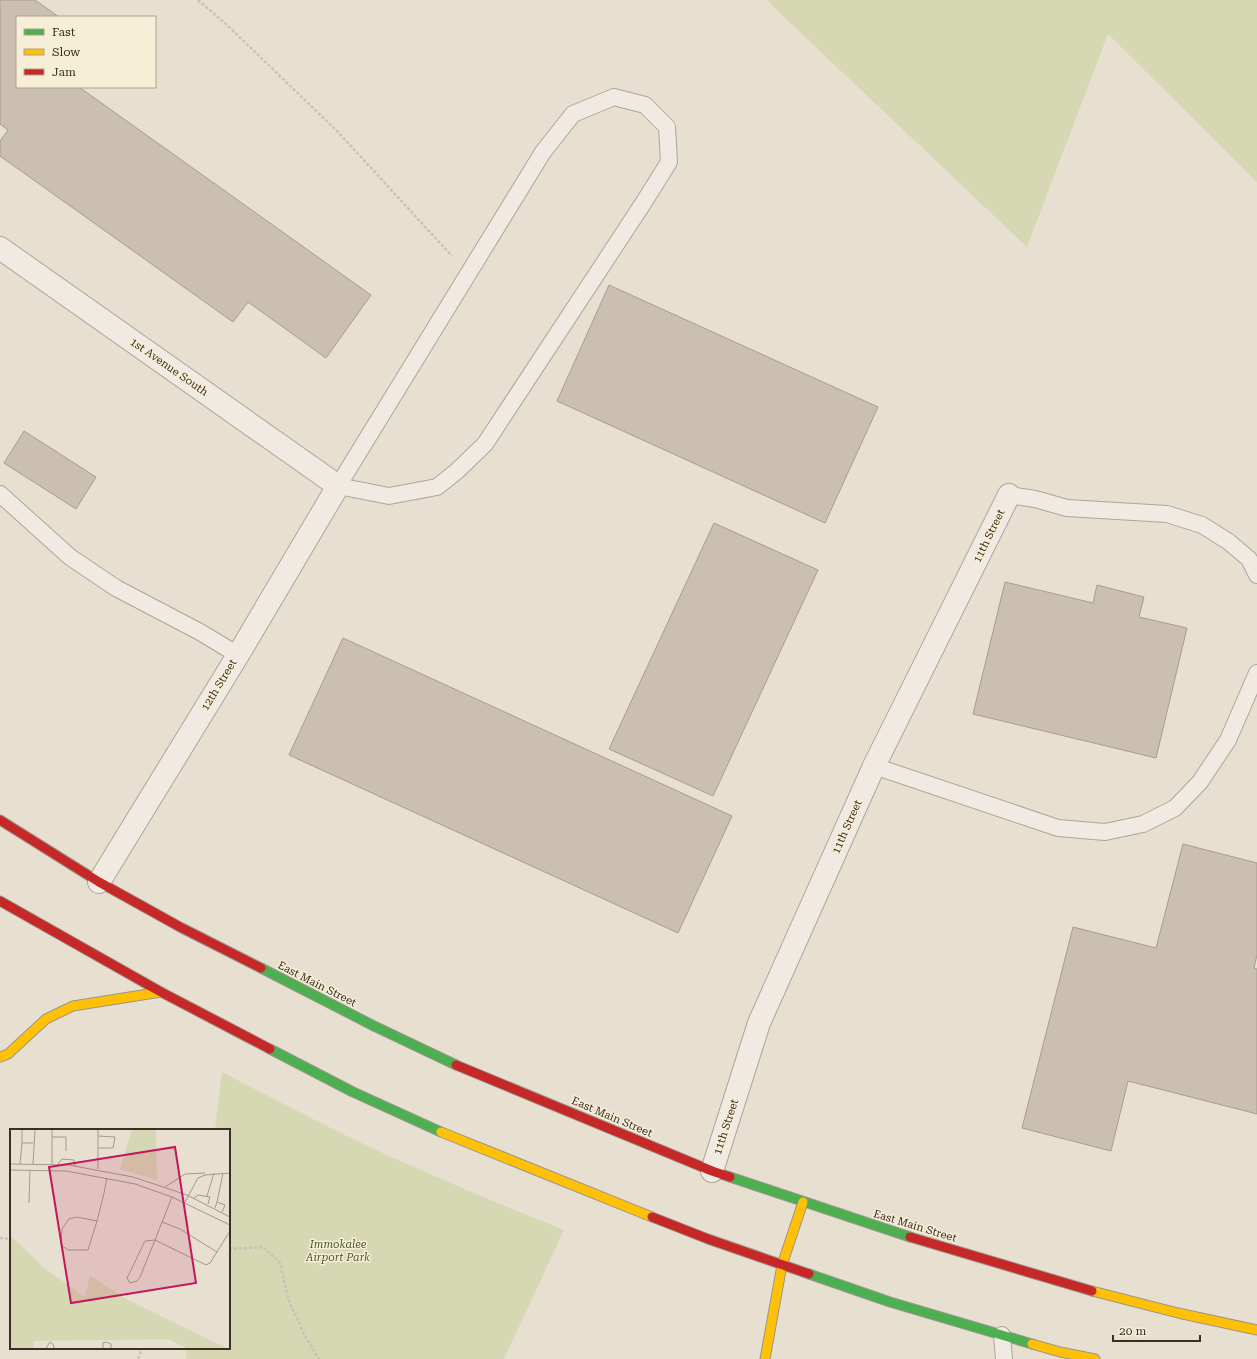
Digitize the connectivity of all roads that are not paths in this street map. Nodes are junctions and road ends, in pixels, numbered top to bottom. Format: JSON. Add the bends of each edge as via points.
{"nodes":[{"id":1,"x":0,"y":248,"type":"edge"},
{"id":2,"x":338,"y":486,"type":"junction"},
{"id":3,"x":0,"y":494,"type":"edge"},
{"id":4,"x":1009,"y":495,"type":"joint"},
{"id":5,"x":1257,"y":575,"type":"edge"},
{"id":6,"x":238,"y":655,"type":"junction"},
{"id":7,"x":1257,"y":673,"type":"edge"},
{"id":8,"x":874,"y":766,"type":"junction"},
{"id":9,"x":0,"y":820,"type":"edge"},
{"id":10,"x":99,"y":882,"type":"junction"},
{"id":11,"x":0,"y":901,"type":"edge"},
{"id":12,"x":161,"y":992,"type":"junction"},
{"id":13,"x":0,"y":1057,"type":"edge"},
{"id":14,"x":712,"y":1170,"type":"junction"},
{"id":15,"x":803,"y":1202,"type":"junction"},
{"id":16,"x":782,"y":1265,"type":"junction"},
{"id":17,"x":1257,"y":1330,"type":"edge"},
{"id":18,"x":1002,"y":1335,"type":"junction"},
{"id":19,"x":765,"y":1359,"type":"edge"},
{"id":20,"x":1004,"y":1359,"type":"edge"},
{"id":21,"x":1095,"y":1359,"type":"edge"}],
"edges":[{"from":1,"to":2,"type":"street","name":"1st Avenue South"},
{"from":2,"to":2,"type":"lane","via":[[543,152],[573,114],[614,97],[645,105],[667,127],[669,162],[485,444],[437,487],[389,496]]},
{"from":2,"to":6,"type":"street","name":"12th Street"},
{"from":3,"to":6,"type":"lane","via":[[70,557],[116,588]]},
{"from":4,"to":5,"type":"lane","via":[[1067,508],[1167,514],[1202,525],[1229,542],[1249,559]]},
{"from":4,"to":8,"type":"street","name":"11th Street"},
{"from":6,"to":10,"type":"street","name":"12th Street"},
{"from":7,"to":8,"type":"lane","via":[[1228,740],[1200,782],[1175,808],[1143,824],[1105,832],[1058,828]]},
{"from":8,"to":14,"type":"street","name":"11th Street","via":[[760,1023]]},
{"from":9,"to":10,"type":"main road","name":"East Main Street"},
{"from":10,"to":14,"type":"main road","name":"East Main Street","via":[[257,967],[449,1062]]},
{"from":11,"to":12,"type":"main road"},
{"from":12,"to":13,"type":"main road","via":[[73,1006],[46,1019],[8,1054]]},
{"from":12,"to":16,"type":"main road","via":[[353,1092],[457,1139],[708,1239]]},
{"from":14,"to":15,"type":"main road","name":"East Main Street"},
{"from":15,"to":16,"type":"main road"},
{"from":15,"to":17,"type":"main road","name":"East Main Street","via":[[903,1235],[1102,1294]]},
{"from":16,"to":18,"type":"main road","via":[[890,1302]]},
{"from":16,"to":19,"type":"main road"},
{"from":18,"to":20,"type":"lane"},
{"from":18,"to":21,"type":"main road"}]}
